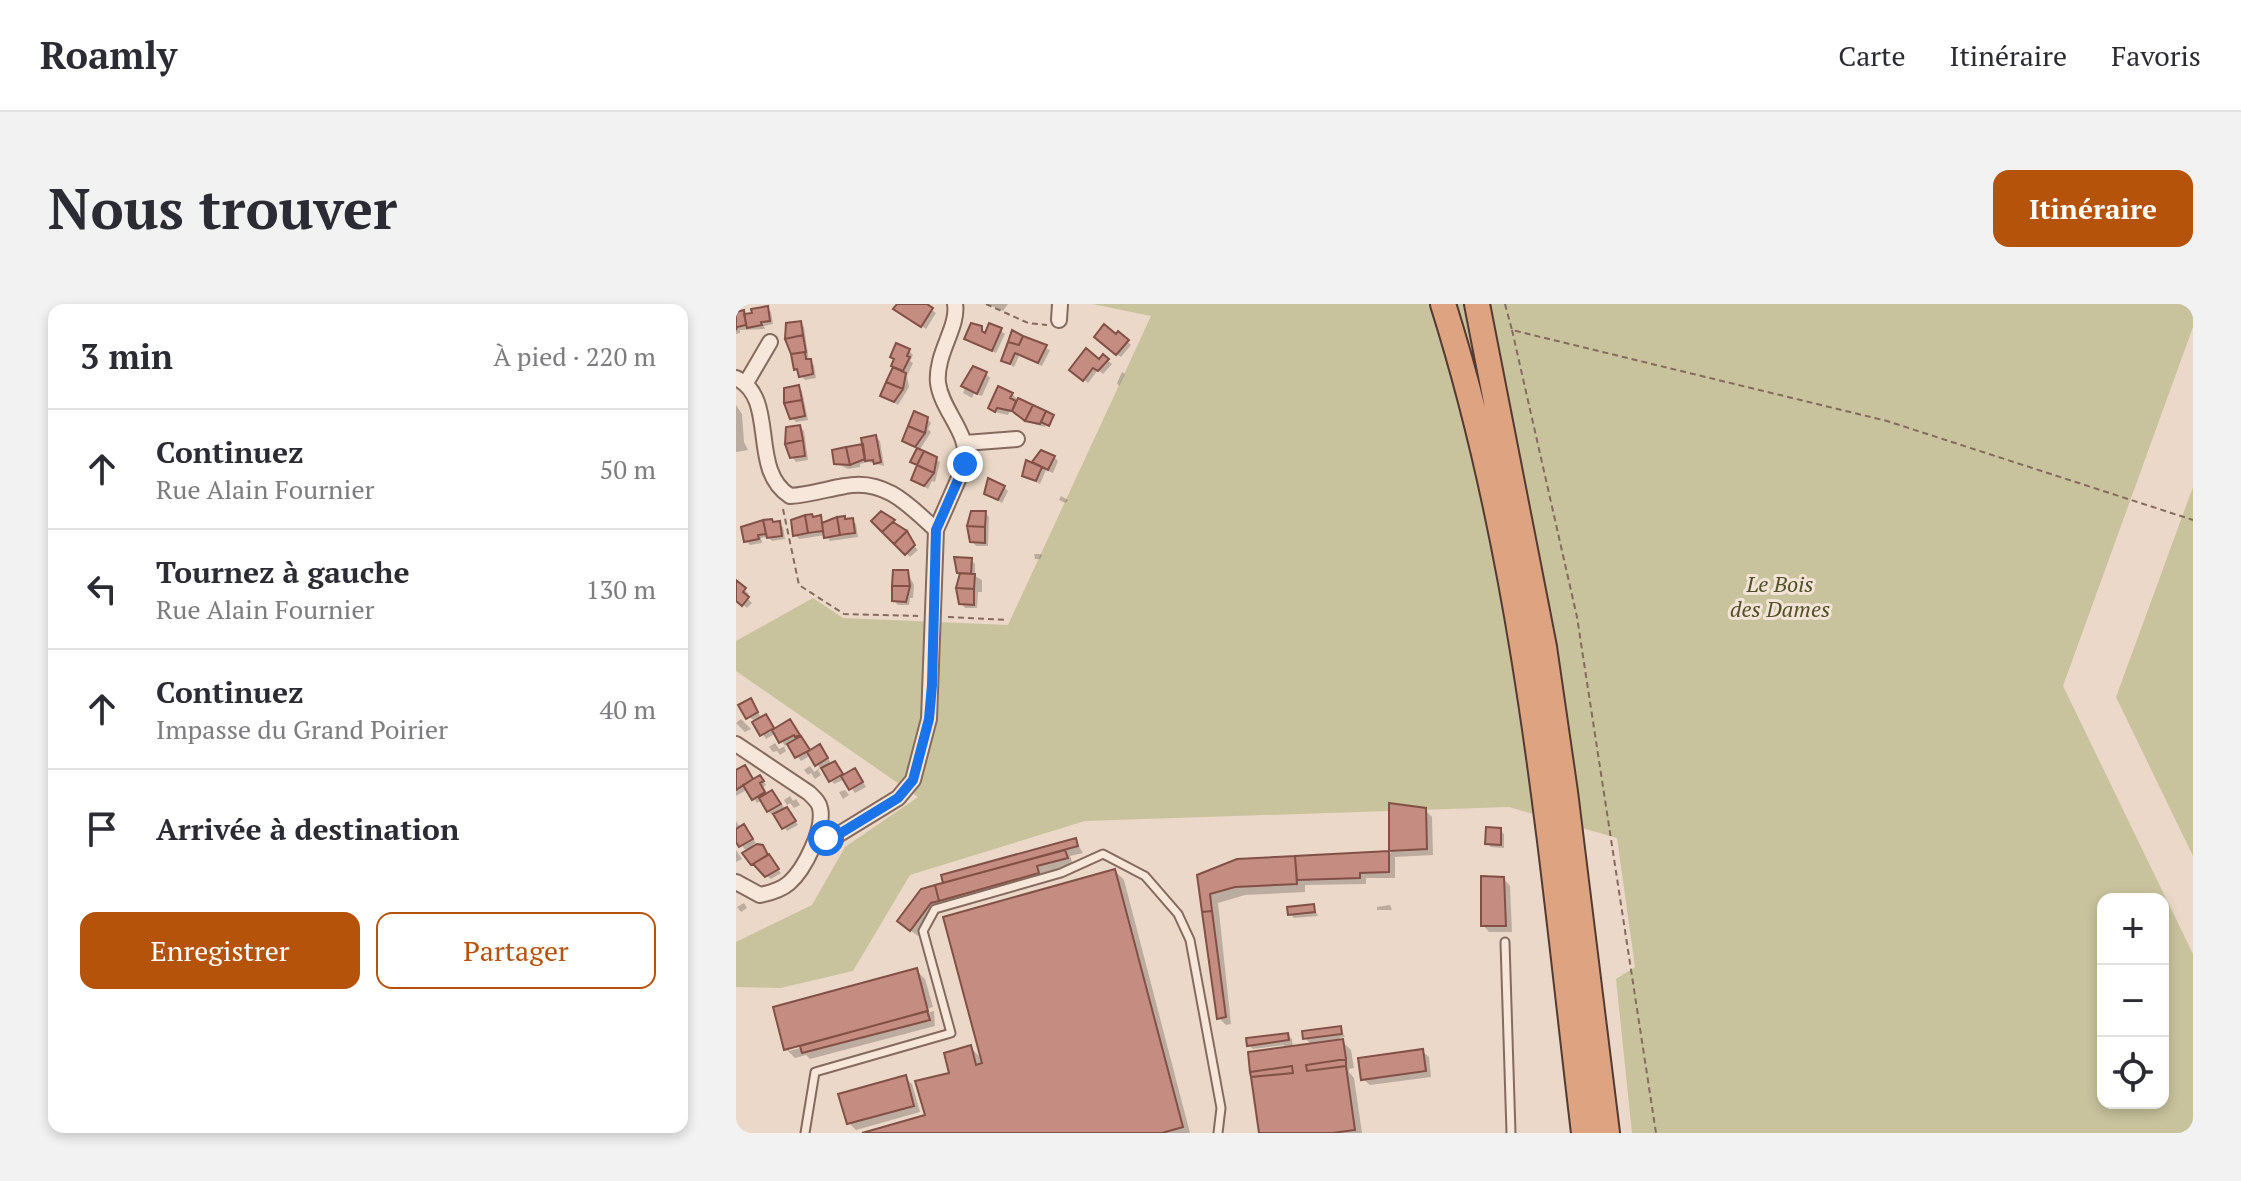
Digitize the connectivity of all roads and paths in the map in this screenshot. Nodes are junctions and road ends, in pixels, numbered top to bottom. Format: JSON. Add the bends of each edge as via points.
{"nodes":[{"id":1,"x":955,"y":304,"type":"edge"},
{"id":2,"x":986,"y":304,"type":"edge"},
{"id":3,"x":1060,"y":304,"type":"edge"},
{"id":4,"x":1443,"y":304,"type":"edge"},
{"id":5,"x":1467,"y":304,"type":"edge"},
{"id":6,"x":1477,"y":304,"type":"edge"},
{"id":7,"x":1505,"y":304,"type":"edge"},
{"id":8,"x":1059,"y":320,"type":"joint"},
{"id":9,"x":1512,"y":330,"type":"junction"},
{"id":10,"x":770,"y":342,"type":"dead end"},
{"id":11,"x":741,"y":380,"type":"edge"},
{"id":12,"x":1502,"y":432,"type":"junction"},
{"id":13,"x":1017,"y":439,"type":"dead end"},
{"id":14,"x":965,"y":443,"type":"junction"},
{"id":15,"x":779,"y":489,"type":"junction"},
{"id":16,"x":2193,"y":520,"type":"edge"},
{"id":17,"x":936,"y":530,"type":"junction"},
{"id":18,"x":934,"y":617,"type":"junction"},
{"id":19,"x":1007,"y":620,"type":"dead end"},
{"id":20,"x":736,"y":744,"type":"edge"},
{"id":21,"x":817,"y":837,"type":"junction"},
{"id":22,"x":736,"y":882,"type":"edge"},
{"id":23,"x":1505,"y":942,"type":"dead end"},
{"id":24,"x":805,"y":1133,"type":"edge"},
{"id":25,"x":1218,"y":1133,"type":"edge"},
{"id":26,"x":1511,"y":1133,"type":"edge"},
{"id":27,"x":1584,"y":1133,"type":"edge"},
{"id":28,"x":1607,"y":1133,"type":"edge"},
{"id":29,"x":1656,"y":1133,"type":"edge"}],
"edges":[{"from":1,"to":14,"type":"street","via":[[938,383]]},
{"from":2,"to":8,"type":"path","via":[[1028,323],[1050,325]]},
{"from":3,"to":8,"type":"street"},
{"from":4,"to":27,"type":"highway","via":[[1492,486],[1533,707]]},
{"from":5,"to":12,"type":"highway"},
{"from":6,"to":12,"type":"highway"},
{"from":7,"to":9,"type":"path"},
{"from":9,"to":16,"type":"path","via":[[1887,421]]},
{"from":9,"to":29,"type":"path","via":[[1577,617]]},
{"from":10,"to":11,"type":"street"},
{"from":11,"to":15,"type":"street","via":[[755,394],[771,476]]},
{"from":12,"to":28,"type":"highway","via":[[1544,647]]},
{"from":13,"to":14,"type":"street"},
{"from":14,"to":17,"type":"street","via":[[965,464]]},
{"from":15,"to":17,"type":"street","via":[[790,496],[851,485],[884,488]]},
{"from":15,"to":18,"type":"path","via":[[799,585],[844,614]]},
{"from":17,"to":18,"type":"street"},
{"from":18,"to":19,"type":"path"},
{"from":18,"to":21,"type":"street","via":[[929,719],[913,780],[898,798],[836,836]]},
{"from":20,"to":21,"type":"street","via":[[819,803]]},
{"from":21,"to":22,"type":"street","via":[[787,886],[760,895]]},
{"from":23,"to":26,"type":"lane"},
{"from":24,"to":25,"type":"lane","via":[[815,1072],[951,1033],[923,931],[935,909],[1061,873],[1103,854],[1145,876],[1178,914],[1190,940],[1221,1108]]}]}
